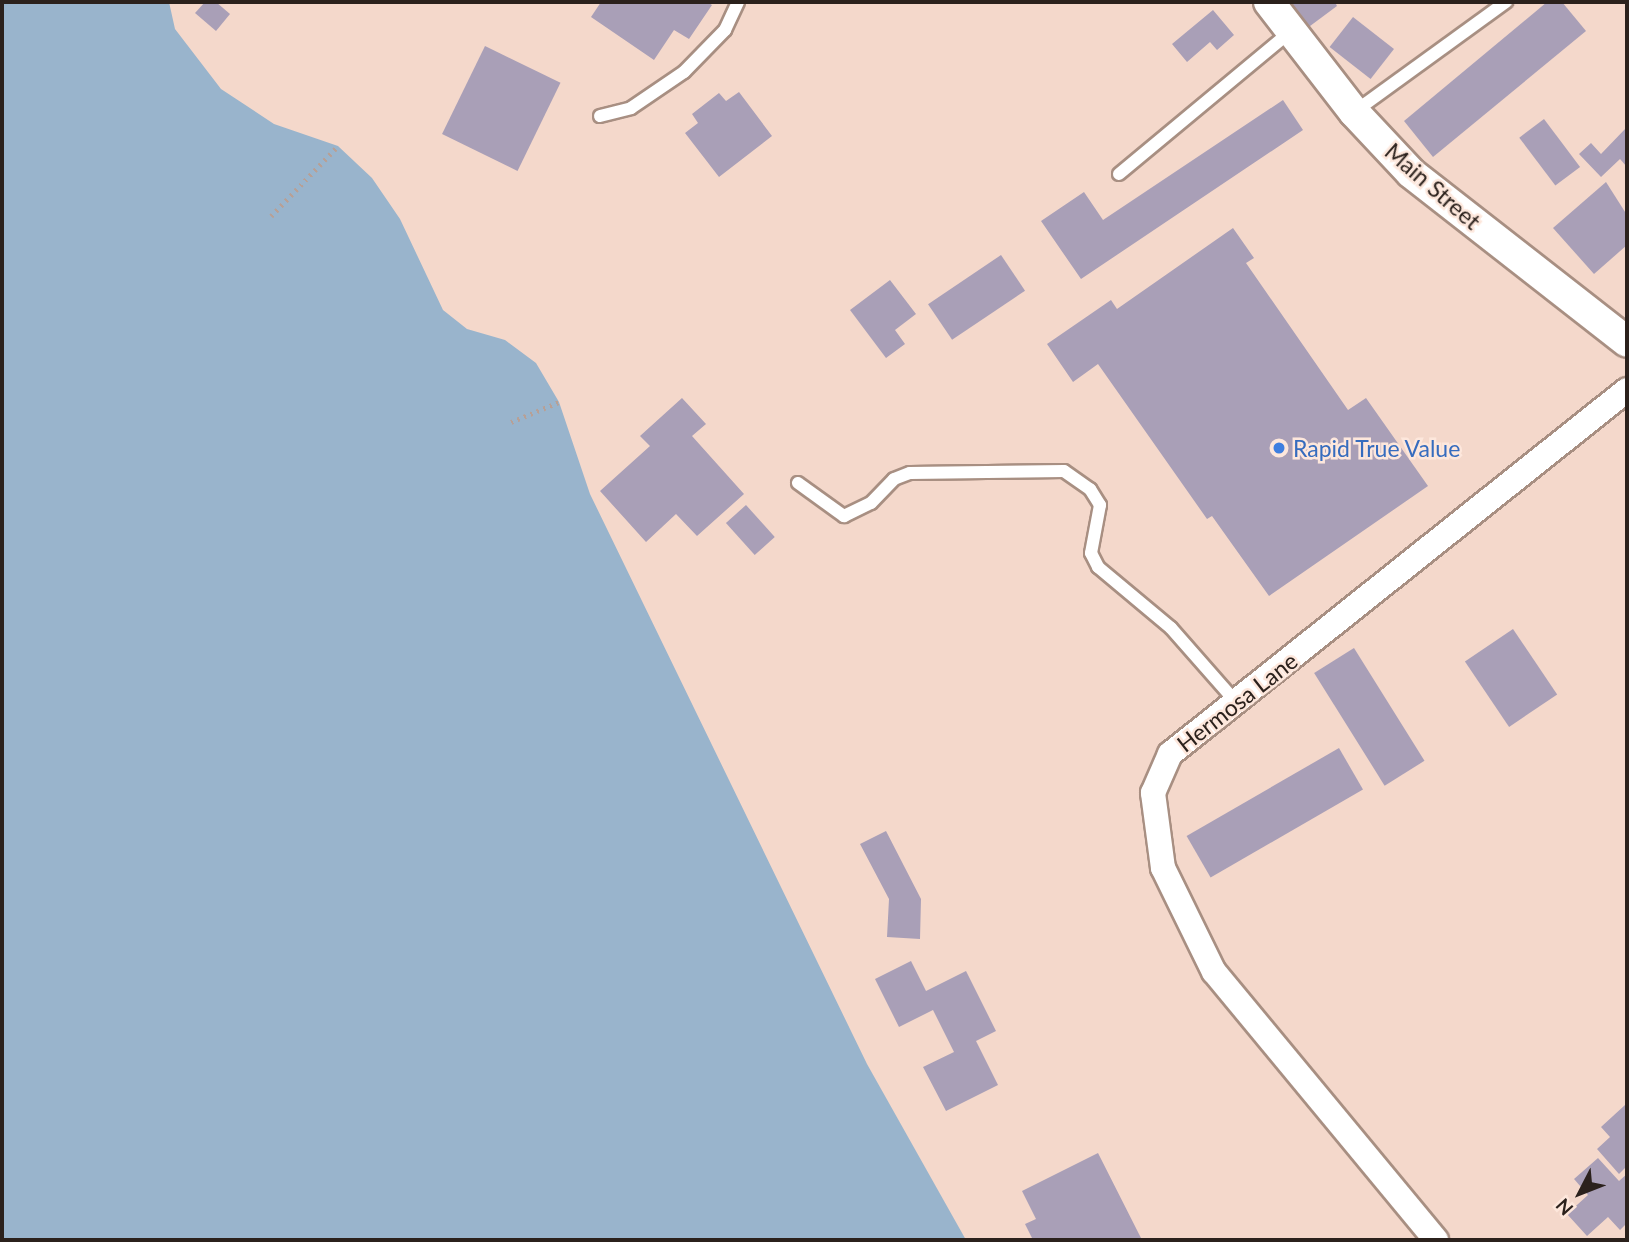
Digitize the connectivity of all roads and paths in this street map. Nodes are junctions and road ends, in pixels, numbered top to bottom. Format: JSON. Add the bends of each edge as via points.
{"nodes":[{"id":1,"x":738,"y":2,"type":"edge"},
{"id":2,"x":1269,"y":2,"type":"edge"},
{"id":3,"x":1506,"y":2,"type":"edge"},
{"id":4,"x":1290,"y":32,"type":"junction"},
{"id":5,"x":1354,"y":112,"type":"junction"},
{"id":6,"x":600,"y":116,"type":"dead end"},
{"id":7,"x":338,"y":146,"type":"dead end"},
{"id":8,"x":1119,"y":174,"type":"dead end"},
{"id":9,"x":271,"y":216,"type":"dead end"},
{"id":10,"x":1627,"y":342,"type":"edge"},
{"id":11,"x":1627,"y":390,"type":"edge"},
{"id":12,"x":559,"y":402,"type":"dead end"},
{"id":13,"x":511,"y":422,"type":"dead end"},
{"id":14,"x":798,"y":483,"type":"dead end"},
{"id":15,"x":1237,"y":703,"type":"junction"},
{"id":16,"x":1436,"y":1240,"type":"edge"}],
"edges":[{"from":1,"to":6,"type":"lane","via":[[724,30],[684,72],[631,108]]},
{"from":2,"to":4,"type":"street","name":"Main Street"},
{"from":3,"to":5,"type":"lane"},
{"from":4,"to":5,"type":"street","name":"Main Street"},
{"from":4,"to":8,"type":"lane"},
{"from":5,"to":10,"type":"street","name":"Main Street","via":[[1411,173]]},
{"from":7,"to":9,"type":"path"},
{"from":11,"to":15,"type":"street","name":"Hermosa Lane"},
{"from":12,"to":13,"type":"path"},
{"from":14,"to":15,"type":"lane","via":[[844,516],[872,503],[894,479],[910,472],[1064,471],[1082,481],[1100,505],[1091,553],[1098,567],[1171,628]]},
{"from":15,"to":16,"type":"street","name":"Hermosa Lane","via":[[1170,754],[1153,793],[1163,868],[1214,972]]}]}
